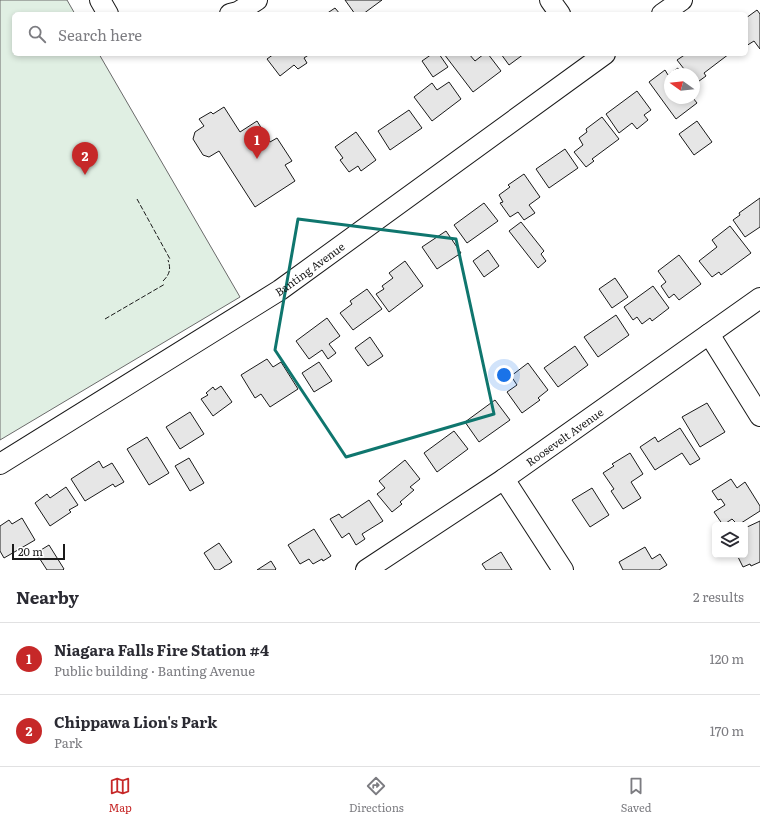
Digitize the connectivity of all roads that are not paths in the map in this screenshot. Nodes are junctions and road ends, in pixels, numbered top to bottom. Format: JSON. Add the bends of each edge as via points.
{"nodes":[{"id":1,"x":100,"y":0,"type":"edge"},
{"id":2,"x":257,"y":0,"type":"edge"},
{"id":3,"x":550,"y":0,"type":"edge"},
{"id":4,"x":682,"y":0,"type":"edge"},
{"id":5,"x":107,"y":12,"type":"edge"},
{"id":6,"x":238,"y":12,"type":"edge"},
{"id":7,"x":559,"y":12,"type":"edge"},
{"id":8,"x":665,"y":12,"type":"edge"},
{"id":9,"x":596,"y":57,"type":"edge"},
{"id":10,"x":760,"y":298,"type":"edge"},
{"id":11,"x":709,"y":334,"type":"junction"},
{"id":12,"x":760,"y":416,"type":"edge"},
{"id":13,"x":0,"y":464,"type":"edge"},
{"id":14,"x":504,"y":479,"type":"junction"},
{"id":15,"x":366,"y":570,"type":"edge"},
{"id":16,"x":563,"y":570,"type":"edge"}],
"edges":[{"from":1,"to":5,"type":"street"},
{"from":2,"to":6,"type":"street"},
{"from":3,"to":7,"type":"street"},
{"from":4,"to":8,"type":"street"},
{"from":9,"to":13,"type":"street","name":"Banting Avenue","via":[[280,290]]},
{"from":10,"to":11,"type":"street","name":"Roosevelt Avenue"},
{"from":11,"to":12,"type":"street"},
{"from":11,"to":14,"type":"street","name":"Roosevelt Avenue"},
{"from":14,"to":15,"type":"street","name":"Roosevelt Avenue"},
{"from":14,"to":16,"type":"street"}]}
